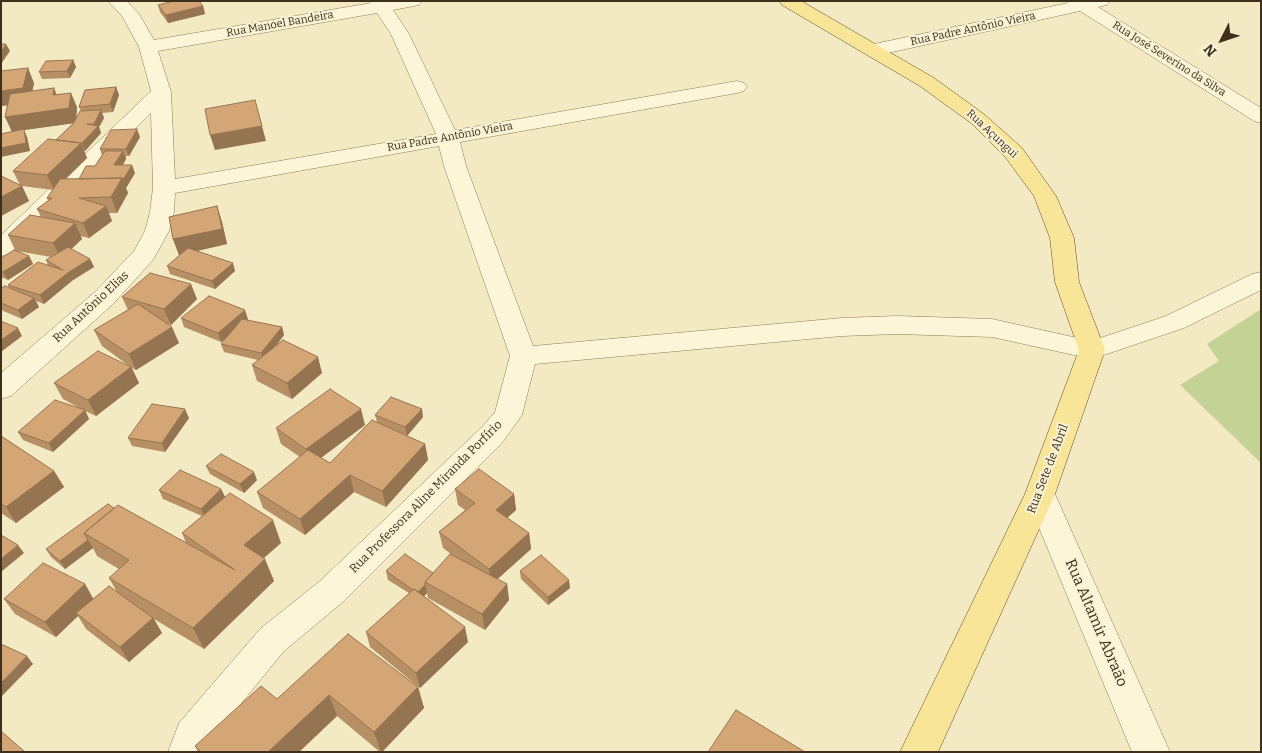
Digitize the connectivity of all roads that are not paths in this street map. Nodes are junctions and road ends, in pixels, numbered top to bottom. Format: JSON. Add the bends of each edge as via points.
{"nodes":[{"id":1,"x":117,"y":1,"type":"edge"},
{"id":2,"x":413,"y":1,"type":"edge"},
{"id":3,"x":788,"y":1,"type":"edge"},
{"id":4,"x":1087,"y":3,"type":"edge"},
{"id":5,"x":379,"y":4,"type":"edge"},
{"id":6,"x":148,"y":47,"type":"junction"},
{"id":7,"x":874,"y":50,"type":"junction"},
{"id":8,"x":737,"y":87,"type":"dead end"},
{"id":9,"x":160,"y":92,"type":"junction"},
{"id":10,"x":1261,"y":118,"type":"edge"},
{"id":11,"x":448,"y":138,"type":"junction"},
{"id":12,"x":164,"y":188,"type":"junction"},
{"id":13,"x":1,"y":249,"type":"edge"},
{"id":14,"x":1261,"y":280,"type":"edge"},
{"id":15,"x":1092,"y":350,"type":"junction"},
{"id":16,"x":523,"y":356,"type":"junction"},
{"id":17,"x":1,"y":389,"type":"edge"},
{"id":18,"x":1040,"y":494,"type":"junction"},
{"id":19,"x":187,"y":752,"type":"edge"},
{"id":20,"x":919,"y":752,"type":"edge"},
{"id":21,"x":1151,"y":752,"type":"edge"}],
"edges":[{"from":1,"to":6,"type":"street","name":"Rua Antônio Elias","via":[[130,14]]},
{"from":2,"to":5,"type":"street","name":"Rua Manoel Bandeira"},
{"from":3,"to":7,"type":"main road","name":"Rua Açungui"},
{"from":4,"to":7,"type":"street","name":"Rua Padre Antônio Vieira"},
{"from":4,"to":10,"type":"street","name":"Rua José Severino da Silva"},
{"from":5,"to":6,"type":"street","name":"Rua Manoel Bandeira"},
{"from":5,"to":11,"type":"street","via":[[400,34]]},
{"from":6,"to":9,"type":"street","name":"Rua Antônio Elias"},
{"from":7,"to":15,"type":"main road","name":"Rua Açungui","via":[[927,82],[978,119],[1014,153],[1045,196],[1062,238],[1067,282]]},
{"from":8,"to":11,"type":"street","name":"Rua Padre Antônio Vieira"},
{"from":9,"to":12,"type":"street","name":"Rua Antônio Elias"},
{"from":9,"to":13,"type":"street"},
{"from":11,"to":12,"type":"street","name":"Rua Padre Antônio Vieira"},
{"from":11,"to":16,"type":"street"},
{"from":12,"to":17,"type":"street","name":"Rua Antônio Elias","via":[[158,231],[144,255],[104,298]]},
{"from":14,"to":15,"type":"street","via":[[1176,322]]},
{"from":15,"to":16,"type":"street","via":[[992,328],[897,325],[842,327]]},
{"from":15,"to":18,"type":"main road","name":"Rua Sete de Abril"},
{"from":16,"to":19,"type":"street","name":"Rua Professora Aline Miranda Porfírio","via":[[508,416],[332,591],[272,640],[192,735]]},
{"from":18,"to":20,"type":"main road","name":"Rua Sete de Abril"},
{"from":18,"to":21,"type":"street","name":"Rua Altamir Abraão"}]}
